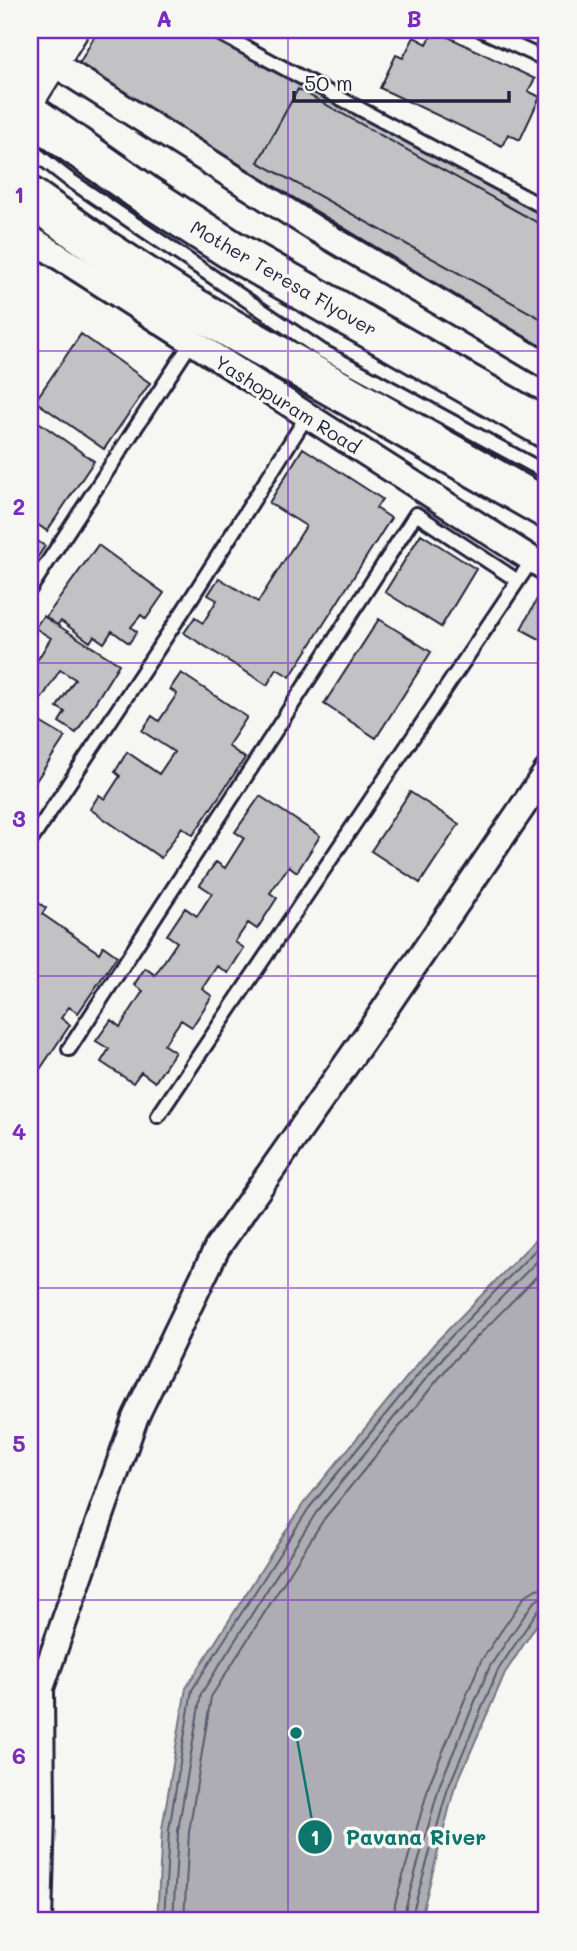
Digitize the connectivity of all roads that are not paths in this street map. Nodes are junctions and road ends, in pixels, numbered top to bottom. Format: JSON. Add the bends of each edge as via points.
{"nodes":[{"id":1,"x":34,"y":30,"type":"edge"},
{"id":2,"x":70,"y":30,"type":"edge"},
{"id":3,"x":213,"y":30,"type":"edge"},
{"id":4,"x":481,"y":30,"type":"edge"},
{"id":5,"x":40,"y":49,"type":"edge"},
{"id":6,"x":547,"y":60,"type":"edge"},
{"id":7,"x":30,"y":94,"type":"edge"},
{"id":8,"x":30,"y":114,"type":"edge"},
{"id":9,"x":30,"y":149,"type":"edge"},
{"id":10,"x":30,"y":197,"type":"edge"},
{"id":11,"x":547,"y":209,"type":"edge"},
{"id":12,"x":30,"y":238,"type":"edge"},
{"id":13,"x":191,"y":343,"type":"junction"},
{"id":14,"x":547,"y":366,"type":"edge"},
{"id":15,"x":307,"y":416,"type":"junction"},
{"id":16,"x":547,"y":429,"type":"edge"},
{"id":17,"x":547,"y":473,"type":"edge"},
{"id":18,"x":547,"y":509,"type":"edge"},
{"id":19,"x":540,"y":565,"type":"edge"},
{"id":20,"x":518,"y":581,"type":"junction"},
{"id":21,"x":30,"y":589,"type":"edge"},
{"id":22,"x":547,"y":771,"type":"edge"},
{"id":23,"x":30,"y":842,"type":"edge"},
{"id":24,"x":69,"y":1049,"type":"dead end"},
{"id":25,"x":158,"y":1116,"type":"dead end"},
{"id":26,"x":36,"y":1687,"type":"edge"},
{"id":27,"x":39,"y":1921,"type":"edge"}],
"edges":[{"from":1,"to":5,"type":"main road"},
{"from":2,"to":5,"type":"main road"},
{"from":3,"to":11,"type":"lane"},
{"from":4,"to":6,"type":"lane"},
{"from":5,"to":7,"type":"main road"},
{"from":5,"to":14,"type":"street","via":[[314,228]]},
{"from":8,"to":16,"type":"main road","name":"Mother Teresa Flyover","via":[[230,249]]},
{"from":9,"to":17,"type":"lane","via":[[322,351]]},
{"from":10,"to":18,"type":"main road","via":[[193,307]]},
{"from":12,"to":13,"type":"street","name":"Yashopuram Road"},
{"from":13,"to":15,"type":"street","name":"Yashopuram Road"},
{"from":13,"to":21,"type":"lane"},
{"from":15,"to":19,"type":"street","name":"Yashopuram Road"},
{"from":15,"to":23,"type":"lane"},
{"from":19,"to":20,"type":"lane"},
{"from":20,"to":24,"type":"lane","via":[[416,514]]},
{"from":20,"to":25,"type":"lane"},
{"from":22,"to":26,"type":"street","via":[[217,1248],[135,1418]]},
{"from":26,"to":27,"type":"street","via":[[42,1814]]}]}
